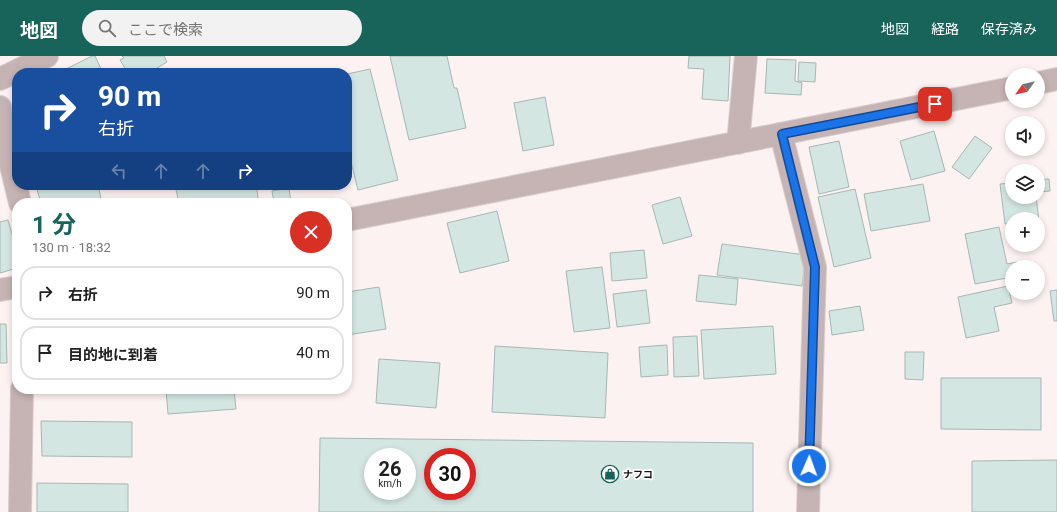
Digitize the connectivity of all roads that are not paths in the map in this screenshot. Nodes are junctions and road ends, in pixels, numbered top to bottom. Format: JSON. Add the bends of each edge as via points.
{"nodes":[{"id":1,"x":47,"y":56,"type":"edge"},
{"id":2,"x":746,"y":56,"type":"edge"},
{"id":3,"x":22,"y":68,"type":"edge"},
{"id":4,"x":12,"y":73,"type":"edge"},
{"id":5,"x":0,"y":79,"type":"edge"},
{"id":6,"x":1057,"y":79,"type":"edge"},
{"id":7,"x":1045,"y":82,"type":"edge"},
{"id":8,"x":1005,"y":89,"type":"edge"},
{"id":9,"x":0,"y":107,"type":"edge"},
{"id":10,"x":782,"y":134,"type":"junction"},
{"id":11,"x":2,"y":141,"type":"edge"},
{"id":12,"x":738,"y":143,"type":"junction"},
{"id":13,"x":12,"y":175,"type":"edge"},
{"id":14,"x":352,"y":219,"type":"edge"},
{"id":15,"x":12,"y":288,"type":"edge"},
{"id":16,"x":0,"y":290,"type":"edge"},
{"id":17,"x":22,"y":394,"type":"edge"},
{"id":18,"x":20,"y":512,"type":"edge"},
{"id":19,"x":808,"y":512,"type":"edge"}],
"edges":[{"from":1,"to":3,"type":"street"},
{"from":2,"to":12,"type":"street"},
{"from":4,"to":5,"type":"street"},
{"from":6,"to":7,"type":"street"},
{"from":8,"to":10,"type":"street"},
{"from":9,"to":11,"type":"street"},
{"from":10,"to":12,"type":"street"},
{"from":10,"to":19,"type":"street","via":[[815,267]]},
{"from":11,"to":13,"type":"street"},
{"from":12,"to":14,"type":"street"},
{"from":15,"to":16,"type":"street"},
{"from":17,"to":18,"type":"street"}]}
